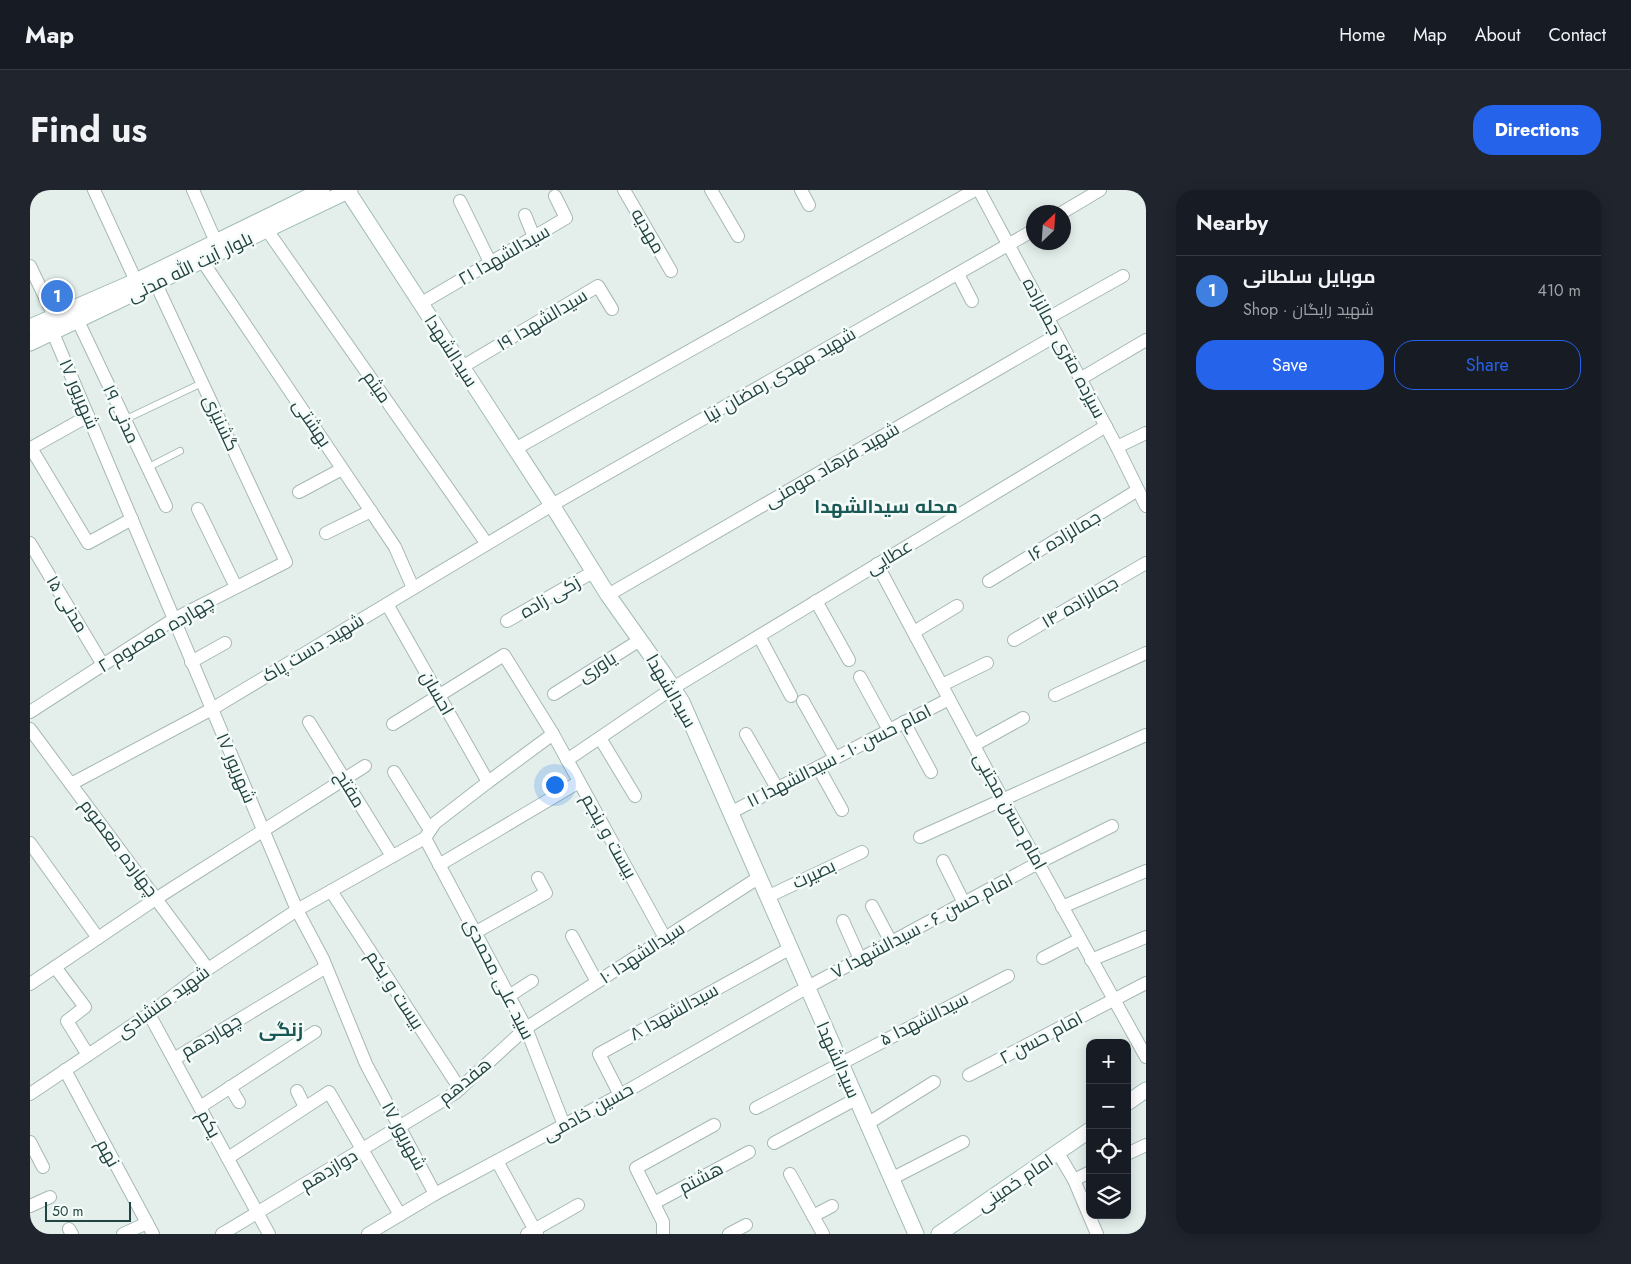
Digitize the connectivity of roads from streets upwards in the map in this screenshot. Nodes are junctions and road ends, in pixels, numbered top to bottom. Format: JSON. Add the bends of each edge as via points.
{"nodes":[{"id":1,"x":94,"y":190,"type":"edge"},
{"id":2,"x":193,"y":190,"type":"edge"},
{"id":3,"x":322,"y":190,"type":"edge"},
{"id":4,"x":348,"y":190,"type":"edge"},
{"id":5,"x":624,"y":190,"type":"edge"},
{"id":6,"x":711,"y":190,"type":"edge"},
{"id":7,"x":801,"y":190,"type":"edge"},
{"id":8,"x":975,"y":190,"type":"edge"},
{"id":9,"x":979,"y":190,"type":"edge"},
{"id":10,"x":1100,"y":190,"type":"edge"},
{"id":11,"x":555,"y":196,"type":"dead end"},
{"id":12,"x":460,"y":201,"type":"dead end"},
{"id":13,"x":809,"y":205,"type":"dead end"},
{"id":14,"x":1071,"y":207,"type":"edge"},
{"id":15,"x":525,"y":215,"type":"dead end"},
{"id":16,"x":267,"y":230,"type":"junction"},
{"id":17,"x":1026,"y":235,"type":"edge"},
{"id":18,"x":738,"y":236,"type":"dead end"},
{"id":19,"x":534,"y":237,"type":"junction"},
{"id":20,"x":216,"y":242,"type":"junction"},
{"id":21,"x":1009,"y":245,"type":"junction"},
{"id":22,"x":203,"y":262,"type":"junction"},
{"id":23,"x":490,"y":262,"type":"junction"},
{"id":24,"x":30,"y":266,"type":"edge"},
{"id":25,"x":672,"y":271,"type":"dead end"},
{"id":26,"x":958,"y":274,"type":"junction"},
{"id":27,"x":1123,"y":276,"type":"dead end"},
{"id":28,"x":136,"y":281,"type":"junction"},
{"id":29,"x":156,"y":284,"type":"junction"},
{"id":30,"x":972,"y":301,"type":"dead end"},
{"id":31,"x":420,"y":304,"type":"junction"},
{"id":32,"x":612,"y":309,"type":"dead end"},
{"id":33,"x":54,"y":316,"type":"junction"},
{"id":34,"x":1048,"y":318,"type":"junction"},
{"id":35,"x":78,"y":321,"type":"junction"},
{"id":36,"x":30,"y":327,"type":"edge"},
{"id":37,"x":53,"y":333,"type":"junction"},
{"id":38,"x":1057,"y":335,"type":"junction"},
{"id":39,"x":1146,"y":340,"type":"edge"},
{"id":40,"x":30,"y":344,"type":"edge"},
{"id":41,"x":462,"y":367,"type":"junction"},
{"id":42,"x":1080,"y":379,"type":"junction"},
{"id":43,"x":88,"y":416,"type":"junction"},
{"id":44,"x":1106,"y":426,"type":"junction"},
{"id":45,"x":1146,"y":433,"type":"edge"},
{"id":46,"x":1117,"y":447,"type":"junction"},
{"id":47,"x":515,"y":450,"type":"junction"},
{"id":48,"x":342,"y":469,"type":"junction"},
{"id":49,"x":1138,"y":490,"type":"junction"},
{"id":50,"x":299,"y":492,"type":"dead end"},
{"id":51,"x":552,"y":505,"type":"junction"},
{"id":52,"x":166,"y":506,"type":"dead end"},
{"id":53,"x":1146,"y":506,"type":"edge"},
{"id":54,"x":198,"y":509,"type":"dead end"},
{"id":55,"x":371,"y":511,"type":"junction"},
{"id":56,"x":132,"y":519,"type":"junction"},
{"id":57,"x":326,"y":533,"type":"dead end"},
{"id":58,"x":30,"y":543,"type":"edge"},
{"id":59,"x":487,"y":544,"type":"junction"},
{"id":60,"x":286,"y":562,"type":"joint"},
{"id":61,"x":877,"y":564,"type":"junction"},
{"id":62,"x":1146,"y":564,"type":"edge"},
{"id":63,"x":593,"y":572,"type":"junction"},
{"id":64,"x":989,"y":582,"type":"dead end"},
{"id":65,"x":236,"y":587,"type":"junction"},
{"id":66,"x":414,"y":588,"type":"junction"},
{"id":67,"x":608,"y":595,"type":"junction"},
{"id":68,"x":816,"y":601,"type":"junction"},
{"id":69,"x":387,"y":604,"type":"junction"},
{"id":70,"x":956,"y":606,"type":"dead end"},
{"id":71,"x":174,"y":619,"type":"junction"},
{"id":72,"x":507,"y":621,"type":"dead end"},
{"id":73,"x":914,"y":632,"type":"junction"},
{"id":74,"x":759,"y":636,"type":"junction"},
{"id":75,"x":640,"y":640,"type":"junction"},
{"id":76,"x":1014,"y":640,"type":"dead end"},
{"id":77,"x":224,"y":643,"type":"dead end"},
{"id":78,"x":1146,"y":653,"type":"edge"},
{"id":79,"x":849,"y":660,"type":"dead end"},
{"id":80,"x":191,"y":662,"type":"junction"},
{"id":81,"x":987,"y":663,"type":"dead end"},
{"id":82,"x":103,"y":665,"type":"junction"},
{"id":83,"x":860,"y":676,"type":"dead end"},
{"id":84,"x":942,"y":685,"type":"junction"},
{"id":85,"x":673,"y":688,"type":"junction"},
{"id":86,"x":554,"y":694,"type":"dead end"},
{"id":87,"x":1055,"y":695,"type":"dead end"},
{"id":88,"x":438,"y":696,"type":"junction"},
{"id":89,"x":791,"y":696,"type":"dead end"},
{"id":90,"x":949,"y":699,"type":"junction"},
{"id":91,"x":803,"y":701,"type":"dead end"},
{"id":92,"x":212,"y":709,"type":"junction"},
{"id":93,"x":30,"y":712,"type":"edge"},
{"id":94,"x":1023,"y":718,"type":"dead end"},
{"id":95,"x":308,"y":722,"type":"dead end"},
{"id":96,"x":904,"y":722,"type":"junction"},
{"id":97,"x":392,"y":724,"type":"dead end"},
{"id":98,"x":30,"y":728,"type":"edge"},
{"id":99,"x":889,"y":730,"type":"junction"},
{"id":100,"x":554,"y":734,"type":"junction"},
{"id":101,"x":746,"y":734,"type":"dead end"},
{"id":102,"x":1146,"y":735,"type":"edge"},
{"id":103,"x":600,"y":738,"type":"junction"},
{"id":104,"x":34,"y":742,"type":"edge"},
{"id":105,"x":974,"y":745,"type":"junction"},
{"id":106,"x":835,"y":758,"type":"junction"},
{"id":107,"x":567,"y":760,"type":"junction"},
{"id":108,"x":365,"y":766,"type":"dead end"},
{"id":109,"x":818,"y":767,"type":"junction"},
{"id":110,"x":394,"y":772,"type":"dead end"},
{"id":111,"x":931,"y":772,"type":"dead end"},
{"id":112,"x":344,"y":780,"type":"junction"},
{"id":113,"x":488,"y":782,"type":"junction"},
{"id":114,"x":579,"y":782,"type":"junction"},
{"id":115,"x":71,"y":784,"type":"junction"},
{"id":116,"x":777,"y":788,"type":"junction"},
{"id":117,"x":635,"y":796,"type":"dead end"},
{"id":118,"x":1003,"y":800,"type":"junction"},
{"id":119,"x":842,"y":810,"type":"dead end"},
{"id":120,"x":730,"y":813,"type":"junction"},
{"id":121,"x":1112,"y":826,"type":"dead end"},
{"id":122,"x":262,"y":830,"type":"junction"},
{"id":123,"x":428,"y":834,"type":"junction"},
{"id":124,"x":920,"y":837,"type":"dead end"},
{"id":125,"x":30,"y":843,"type":"edge"},
{"id":126,"x":862,"y":852,"type":"dead end"},
{"id":127,"x":392,"y":856,"type":"junction"},
{"id":128,"x":943,"y":861,"type":"dead end"},
{"id":129,"x":1038,"y":863,"type":"junction"},
{"id":130,"x":439,"y":866,"type":"junction"},
{"id":131,"x":1146,"y":871,"type":"edge"},
{"id":132,"x":538,"y":878,"type":"dead end"},
{"id":133,"x":758,"y":878,"type":"junction"},
{"id":134,"x":331,"y":891,"type":"junction"},
{"id":135,"x":766,"y":897,"type":"junction"},
{"id":136,"x":157,"y":898,"type":"junction"},
{"id":137,"x":964,"y":902,"type":"junction"},
{"id":138,"x":872,"y":906,"type":"dead end"},
{"id":139,"x":1062,"y":907,"type":"junction"},
{"id":140,"x":297,"y":910,"type":"junction"},
{"id":141,"x":842,"y":921,"type":"dead end"},
{"id":142,"x":476,"y":932,"type":"junction"},
{"id":143,"x":572,"y":936,"type":"dead end"},
{"id":144,"x":1146,"y":937,"type":"edge"},
{"id":145,"x":98,"y":938,"type":"junction"},
{"id":146,"x":664,"y":938,"type":"junction"},
{"id":147,"x":1080,"y":939,"type":"junction"},
{"id":148,"x":891,"y":942,"type":"junction"},
{"id":149,"x":789,"y":949,"type":"junction"},
{"id":150,"x":1043,"y":958,"type":"dead end"},
{"id":151,"x":860,"y":959,"type":"junction"},
{"id":152,"x":1091,"y":960,"type":"junction"},
{"id":153,"x":55,"y":967,"type":"junction"},
{"id":154,"x":326,"y":967,"type":"junction"},
{"id":155,"x":208,"y":969,"type":"junction"},
{"id":156,"x":1008,"y":976,"type":"dead end"},
{"id":157,"x":532,"y":981,"type":"dead end"},
{"id":158,"x":31,"y":982,"type":"edge"},
{"id":159,"x":597,"y":982,"type":"junction"},
{"id":160,"x":1146,"y":983,"type":"edge"},
{"id":161,"x":806,"y":988,"type":"junction"},
{"id":162,"x":509,"y":996,"type":"junction"},
{"id":163,"x":1113,"y":1000,"type":"junction"},
{"id":164,"x":149,"y":1014,"type":"junction"},
{"id":165,"x":526,"y":1028,"type":"junction"},
{"id":166,"x":315,"y":1032,"type":"dead end"},
{"id":167,"x":88,"y":1055,"type":"junction"},
{"id":168,"x":1146,"y":1057,"type":"edge"},
{"id":169,"x":174,"y":1059,"type":"junction"},
{"id":170,"x":840,"y":1063,"type":"junction"},
{"id":171,"x":65,"y":1070,"type":"junction"},
{"id":172,"x":969,"y":1076,"type":"dead end"},
{"id":173,"x":934,"y":1082,"type":"dead end"},
{"id":174,"x":230,"y":1087,"type":"junction"},
{"id":175,"x":460,"y":1089,"type":"junction"},
{"id":176,"x":1146,"y":1090,"type":"edge"},
{"id":177,"x":297,"y":1091,"type":"dead end"},
{"id":178,"x":30,"y":1094,"type":"edge"},
{"id":179,"x":620,"y":1095,"type":"junction"},
{"id":180,"x":856,"y":1099,"type":"junction"},
{"id":181,"x":1131,"y":1100,"type":"edge"},
{"id":182,"x":239,"y":1102,"type":"dead end"},
{"id":183,"x":200,"y":1106,"type":"junction"},
{"id":184,"x":305,"y":1108,"type":"junction"},
{"id":185,"x":756,"y":1108,"type":"dead end"},
{"id":186,"x":714,"y":1124,"type":"dead end"},
{"id":187,"x":867,"y":1124,"type":"junction"},
{"id":188,"x":564,"y":1125,"type":"junction"},
{"id":189,"x":399,"y":1127,"type":"junction"},
{"id":190,"x":1086,"y":1133,"type":"edge"},
{"id":191,"x":30,"y":1142,"type":"edge"},
{"id":192,"x":963,"y":1142,"type":"dead end"},
{"id":193,"x":774,"y":1143,"type":"dead end"},
{"id":194,"x":1146,"y":1145,"type":"edge"},
{"id":195,"x":362,"y":1149,"type":"junction"},
{"id":196,"x":749,"y":1152,"type":"dead end"},
{"id":197,"x":1131,"y":1152,"type":"edge"},
{"id":198,"x":1058,"y":1153,"type":"junction"},
{"id":199,"x":228,"y":1158,"type":"junction"},
{"id":200,"x":498,"y":1161,"type":"junction"},
{"id":201,"x":43,"y":1167,"type":"dead end"},
{"id":202,"x":790,"y":1174,"type":"dead end"},
{"id":203,"x":1086,"y":1174,"type":"edge"},
{"id":204,"x":891,"y":1178,"type":"junction"},
{"id":205,"x":1074,"y":1180,"type":"junction"},
{"id":206,"x":435,"y":1194,"type":"junction"},
{"id":207,"x":50,"y":1197,"type":"dead end"},
{"id":208,"x":654,"y":1203,"type":"junction"},
{"id":209,"x":578,"y":1204,"type":"dead end"},
{"id":210,"x":30,"y":1206,"type":"edge"},
{"id":211,"x":832,"y":1206,"type":"dead end"},
{"id":212,"x":258,"y":1213,"type":"junction"},
{"id":213,"x":400,"y":1216,"type":"junction"},
{"id":214,"x":813,"y":1216,"type":"junction"},
{"id":215,"x":746,"y":1225,"type":"dead end"},
{"id":216,"x":150,"y":1228,"type":"edge"},
{"id":217,"x":389,"y":1229,"type":"edge"},
{"id":218,"x":533,"y":1233,"type":"edge"},
{"id":219,"x":123,"y":1234,"type":"edge"},
{"id":220,"x":222,"y":1234,"type":"edge"},
{"id":221,"x":269,"y":1234,"type":"edge"},
{"id":222,"x":368,"y":1234,"type":"edge"},
{"id":223,"x":663,"y":1234,"type":"edge"},
{"id":224,"x":729,"y":1234,"type":"edge"},
{"id":225,"x":823,"y":1234,"type":"edge"},
{"id":226,"x":916,"y":1234,"type":"edge"},
{"id":227,"x":940,"y":1234,"type":"edge"},
{"id":228,"x":1097,"y":1234,"type":"edge"}],
"edges":[{"from":1,"to":28,"type":"street"},
{"from":2,"to":20,"type":"street"},
{"from":3,"to":20,"type":"street","name":"بلوار آیت الله مدنی"},
{"from":4,"to":16,"type":"street","name":"بلوار آیت الله مدنی"},
{"from":4,"to":31,"type":"street","name":"سیدالشهدا"},
{"from":5,"to":25,"type":"street","name":"مهدیه"},
{"from":6,"to":18,"type":"street"},
{"from":7,"to":13,"type":"street"},
{"from":8,"to":47,"type":"street"},
{"from":9,"to":21,"type":"street","name":"سیزده متری جمالزاده"},
{"from":10,"to":14,"type":"street"},
{"from":11,"to":19,"type":"street","name":"سیدالشهدا ۲۱","via":[[566,218]]},
{"from":12,"to":23,"type":"street"},
{"from":15,"to":19,"type":"street"},
{"from":16,"to":22,"type":"street","name":"بلوار آیت الله مدنی"},
{"from":16,"to":59,"type":"street","name":"میثم"},
{"from":17,"to":21,"type":"street","name":"شهید مهدی رمضان نیا"},
{"from":19,"to":23,"type":"street","name":"سیدالشهدا ۲۱"},
{"from":20,"to":28,"type":"street","name":"بلوار آیت الله مدنی"},
{"from":21,"to":26,"type":"street","name":"شهید مهدی رمضان نیا"},
{"from":21,"to":34,"type":"street","name":"سیزده متری جمالزاده"},
{"from":22,"to":29,"type":"street","name":"بلوار آیت الله مدنی"},
{"from":22,"to":48,"type":"street","name":"بهشتی"},
{"from":23,"to":31,"type":"street","name":"سیدالشهدا ۲۱"},
{"from":24,"to":33,"type":"street"},
{"from":26,"to":30,"type":"street"},
{"from":26,"to":51,"type":"street","name":"شهید مهدی رمضان نیا"},
{"from":27,"to":34,"type":"street"},
{"from":28,"to":33,"type":"street","name":"بلوار آیت الله مدنی"},
{"from":29,"to":35,"type":"street","name":"بلوار آیت الله مدنی"},
{"from":29,"to":60,"type":"street","name":"گشنیزی"},
{"from":31,"to":41,"type":"street","name":"سیدالشهدا"},
{"from":32,"to":41,"type":"street","name":"سیدالشهدا ۱۹","via":[[598,286]]},
{"from":33,"to":36,"type":"street","name":"بلوار آیت الله مدنی"},
{"from":34,"to":38,"type":"street","name":"سیزده متری جمالزاده"},
{"from":35,"to":37,"type":"street","name":"بلوار آیت الله مدنی"},
{"from":35,"to":52,"type":"street","name":"مدنی ۱۹"},
{"from":37,"to":40,"type":"street","name":"بلوار آیت الله مدنی"},
{"from":37,"to":43,"type":"street","name":"۱۷ شهریور"},
{"from":38,"to":42,"type":"street","name":"سیزده متری جمالزاده"},
{"from":38,"to":67,"type":"street","name":"شهید فرهاد مومنی"},
{"from":39,"to":42,"type":"street"},
{"from":41,"to":47,"type":"street","name":"سیدالشهدا"},
{"from":42,"to":44,"type":"street","name":"سیزده متری جمالزاده"},
{"from":43,"to":56,"type":"street","name":"۱۷ شهریور"},
{"from":43,"to":56,"type":"street","via":[[31,448],[88,543]]},
{"from":44,"to":46,"type":"street","name":"سیزده متری جمالزاده"},
{"from":44,"to":61,"type":"street","name":"عطایی"},
{"from":45,"to":46,"type":"street"},
{"from":46,"to":49,"type":"street","name":"سیزده متری جمالزاده"},
{"from":47,"to":51,"type":"street","name":"سیدالشهدا"},
{"from":48,"to":50,"type":"street"},
{"from":48,"to":55,"type":"street","name":"بهشتی"},
{"from":49,"to":53,"type":"street","name":"سیزده متری جمالزاده"},
{"from":49,"to":64,"type":"street","name":"جمالزاده ۱۶"},
{"from":51,"to":59,"type":"street","name":"شهید دست پاک"},
{"from":51,"to":63,"type":"street","name":"سیدالشهدا"},
{"from":54,"to":65,"type":"street"},
{"from":55,"to":57,"type":"street"},
{"from":55,"to":66,"type":"street","name":"بهشتی","via":[[395,547]]},
{"from":56,"to":71,"type":"street","name":"۱۷ شهریور"},
{"from":58,"to":82,"type":"street","name":"مدنی ۱۵"},
{"from":59,"to":66,"type":"street","name":"شهید دست پاک"},
{"from":60,"to":65,"type":"street","name":"چهارده معصوم ۲"},
{"from":61,"to":68,"type":"street","name":"عطایی"},
{"from":61,"to":73,"type":"street","name":"امام حسن مجتبی"},
{"from":62,"to":76,"type":"street","name":"جمالزاده ۱۴"},
{"from":63,"to":67,"type":"street","name":"سیدالشهدا"},
{"from":63,"to":72,"type":"street","name":"زکی زاده"},
{"from":65,"to":71,"type":"street","name":"چهارده معصوم ۲"},
{"from":66,"to":69,"type":"street","name":"شهید دست پاک"},
{"from":67,"to":75,"type":"street","name":"سیدالشهدا"},
{"from":68,"to":74,"type":"street","name":"عطایی"},
{"from":68,"to":79,"type":"street"},
{"from":69,"to":88,"type":"street","name":"احسان"},
{"from":69,"to":92,"type":"street","name":"شهید دست پاک"},
{"from":70,"to":73,"type":"street"},
{"from":71,"to":80,"type":"street","name":"۱۷ شهریور"},
{"from":71,"to":82,"type":"street","name":"چهارده معصوم ۲"},
{"from":73,"to":84,"type":"street","name":"امام حسن مجتبی"},
{"from":74,"to":85,"type":"street","name":"عطایی"},
{"from":74,"to":89,"type":"street"},
{"from":75,"to":85,"type":"street","name":"سیدالشهدا"},
{"from":75,"to":86,"type":"street","name":"یاوری"},
{"from":77,"to":80,"type":"street"},
{"from":78,"to":87,"type":"street"},
{"from":80,"to":92,"type":"street","name":"۱۷ شهریور"},
{"from":81,"to":84,"type":"street"},
{"from":82,"to":93,"type":"street","name":"چهارده معصوم ۲"},
{"from":83,"to":99,"type":"street"},
{"from":84,"to":90,"type":"street","name":"امام حسن مجتبی"},
{"from":85,"to":103,"type":"street","name":"عطایی"},
{"from":85,"to":120,"type":"street","name":"سیدالشهدا"},
{"from":88,"to":97,"type":"street"},
{"from":88,"to":100,"type":"street","name":"بیست و پنجم","via":[[504,655]]},
{"from":88,"to":113,"type":"street","name":"احسان"},
{"from":90,"to":96,"type":"street","name":"امام حسن ۱۰ - سیدالشهدا ۱۱"},
{"from":90,"to":105,"type":"street","name":"امام حسن مجتبی"},
{"from":91,"to":106,"type":"street"},
{"from":92,"to":115,"type":"street","name":"شهید دست پاک"},
{"from":92,"to":122,"type":"street","name":"۱۷ شهریور"},
{"from":94,"to":105,"type":"street"},
{"from":95,"to":112,"type":"street","name":"مفتح"},
{"from":96,"to":99,"type":"street","name":"امام حسن ۱۰ - سیدالشهدا ۱۱"},
{"from":96,"to":111,"type":"street"},
{"from":98,"to":104,"type":"street","name":"چهارده معصوم"},
{"from":99,"to":106,"type":"street","name":"امام حسن ۱۰ - سیدالشهدا ۱۱"},
{"from":100,"to":107,"type":"street","name":"بیست و پنجم"},
{"from":100,"to":113,"type":"street","name":"شهید منشادی"},
{"from":101,"to":116,"type":"street"},
{"from":102,"to":118,"type":"street"},
{"from":103,"to":107,"type":"street","name":"عطایی"},
{"from":103,"to":117,"type":"street"},
{"from":104,"to":115,"type":"street","name":"چهارده معصوم"},
{"from":105,"to":118,"type":"street","name":"امام حسن مجتبی"},
{"from":106,"to":109,"type":"street","name":"امام حسن ۱۰ - سیدالشهدا ۱۱"},
{"from":107,"to":114,"type":"street","name":"بیست و پنجم"},
{"from":108,"to":112,"type":"street"},
{"from":109,"to":116,"type":"street","name":"امام حسن ۱۰ - سیدالشهدا ۱۱"},
{"from":109,"to":119,"type":"street"},
{"from":110,"to":123,"type":"street","name":"سید علی محمدی"},
{"from":112,"to":122,"type":"street"},
{"from":112,"to":127,"type":"street","name":"مفتح"},
{"from":113,"to":123,"type":"street","name":"شهید منشادی","via":[[435,824]]},
{"from":114,"to":130,"type":"street"},
{"from":114,"to":146,"type":"street","name":"بیست و پنجم"},
{"from":115,"to":136,"type":"street","name":"چهارده معصوم"},
{"from":116,"to":120,"type":"street","name":"امام حسن ۱۰ - سیدالشهدا ۱۱"},
{"from":118,"to":124,"type":"street"},
{"from":118,"to":129,"type":"street","name":"امام حسن مجتبی"},
{"from":120,"to":133,"type":"street","name":"سیدالشهدا"},
{"from":121,"to":129,"type":"street","name":"امام حسن ۶ - سیدالشهدا ۷"},
{"from":122,"to":136,"type":"street"},
{"from":122,"to":140,"type":"street","name":"۱۷ شهریور"},
{"from":123,"to":127,"type":"street","name":"شهید منشادی"},
{"from":123,"to":130,"type":"street","name":"سید علی محمدی"},
{"from":125,"to":145,"type":"street"},
{"from":126,"to":135,"type":"street","name":"بصیرت"},
{"from":127,"to":134,"type":"street","name":"شهید منشادی"},
{"from":128,"to":137,"type":"street"},
{"from":129,"to":137,"type":"street","name":"امام حسن ۶ - سیدالشهدا ۷"},
{"from":129,"to":139,"type":"street","name":"امام حسن مجتبی"},
{"from":130,"to":142,"type":"street","name":"سید علی محمدی"},
{"from":131,"to":139,"type":"street"},
{"from":132,"to":142,"type":"street","via":[[546,893]]},
{"from":133,"to":135,"type":"street","name":"سیدالشهدا"},
{"from":133,"to":146,"type":"street","name":"سیدالشهدا ۱۰"},
{"from":134,"to":140,"type":"street","name":"شهید منشادی"},
{"from":134,"to":175,"type":"street","name":"بیست و یکم"},
{"from":135,"to":149,"type":"street","name":"سیدالشهدا"},
{"from":136,"to":145,"type":"street"},
{"from":136,"to":155,"type":"street","name":"چهارده معصوم"},
{"from":137,"to":148,"type":"street","name":"امام حسن ۶ - سیدالشهدا ۷"},
{"from":138,"to":148,"type":"street"},
{"from":139,"to":147,"type":"street","name":"امام حسن مجتبی"},
{"from":140,"to":154,"type":"street","name":"۱۷ شهریور"},
{"from":140,"to":155,"type":"street","name":"شهید منشادی"},
{"from":141,"to":151,"type":"street"},
{"from":142,"to":162,"type":"street","name":"سید علی محمدی"},
{"from":143,"to":159,"type":"street"},
{"from":144,"to":152,"type":"street"},
{"from":145,"to":153,"type":"street"},
{"from":146,"to":159,"type":"street","name":"سیدالشهدا ۱۰"},
{"from":147,"to":150,"type":"street"},
{"from":147,"to":152,"type":"street","name":"امام حسن مجتبی"},
{"from":148,"to":151,"type":"street","name":"امام حسن ۶ - سیدالشهدا ۷"},
{"from":149,"to":161,"type":"street","name":"سیدالشهدا"},
{"from":149,"to":179,"type":"street","name":"سیدالشهدا ۸","via":[[599,1054]]},
{"from":151,"to":161,"type":"street","name":"امام حسن ۶ - سیدالشهدا ۷"},
{"from":152,"to":163,"type":"street","name":"امام حسن مجتبی"},
{"from":153,"to":158,"type":"street"},
{"from":153,"to":167,"type":"street","via":[[85,1007],[67,1021]]},
{"from":154,"to":169,"type":"street","name":"چهاردهم"},
{"from":154,"to":189,"type":"street","name":"۱۷ شهریور","via":[[366,1064]]},
{"from":155,"to":164,"type":"street","name":"شهید منشادی"},
{"from":156,"to":170,"type":"street","name":"سیدالشهدا ۵"},
{"from":157,"to":162,"type":"street"},
{"from":159,"to":165,"type":"street","name":"سیدالشهدا ۱۰"},
{"from":160,"to":163,"type":"street","name":"امام حسن ۲"},
{"from":161,"to":170,"type":"street","name":"سیدالشهدا"},
{"from":161,"to":179,"type":"street","name":"حسین خادمی"},
{"from":162,"to":165,"type":"street","name":"سید علی محمدی"},
{"from":163,"to":168,"type":"street","name":"امام حسن مجتبی"},
{"from":163,"to":172,"type":"street","name":"امام حسن ۲"},
{"from":164,"to":167,"type":"street","name":"شهید منشادی"},
{"from":164,"to":169,"type":"street","name":"یکم"},
{"from":165,"to":175,"type":"street","name":"هفدهم"},
{"from":165,"to":188,"type":"street","name":"سید علی محمدی"},
{"from":166,"to":174,"type":"street"},
{"from":167,"to":171,"type":"street","name":"شهید منشادی"},
{"from":169,"to":183,"type":"street","name":"یکم"},
{"from":170,"to":180,"type":"street","name":"سیدالشهدا"},
{"from":170,"to":185,"type":"street","name":"سیدالشهدا ۵"},
{"from":171,"to":178,"type":"street","name":"شهید منشادی"},
{"from":171,"to":216,"type":"street","name":"نهم"},
{"from":173,"to":187,"type":"street"},
{"from":174,"to":182,"type":"street"},
{"from":174,"to":183,"type":"street"},
{"from":175,"to":189,"type":"street","name":"هفدهم"},
{"from":176,"to":181,"type":"street"},
{"from":177,"to":184,"type":"street"},
{"from":179,"to":188,"type":"street","name":"حسین خادمی"},
{"from":180,"to":187,"type":"street","name":"سیدالشهدا"},
{"from":180,"to":193,"type":"street"},
{"from":183,"to":199,"type":"street","name":"یکم"},
{"from":184,"to":195,"type":"street","via":[[329,1092]]},
{"from":184,"to":199,"type":"street"},
{"from":186,"to":208,"type":"street","via":[[636,1168]]},
{"from":187,"to":204,"type":"street","name":"سیدالشهدا"},
{"from":188,"to":200,"type":"street","name":"حسین خادمی"},
{"from":189,"to":195,"type":"street","name":"دوازدهم"},
{"from":189,"to":206,"type":"street","name":"۱۷ شهریور"},
{"from":190,"to":198,"type":"street","name":"امام خمینی"},
{"from":191,"to":201,"type":"street"},
{"from":192,"to":204,"type":"street"},
{"from":194,"to":197,"type":"street"},
{"from":195,"to":212,"type":"street","name":"دوازدهم"},
{"from":195,"to":213,"type":"street"},
{"from":196,"to":208,"type":"street","name":"هشتم"},
{"from":198,"to":205,"type":"street"},
{"from":198,"to":227,"type":"street","name":"امام خمینی"},
{"from":199,"to":212,"type":"street","name":"یکم"},
{"from":200,"to":206,"type":"street","name":"حسین خادمی"},
{"from":200,"to":218,"type":"street"},
{"from":202,"to":214,"type":"street"},
{"from":203,"to":205,"type":"street"},
{"from":204,"to":226,"type":"street","name":"سیدالشهدا"},
{"from":205,"to":228,"type":"street"},
{"from":206,"to":213,"type":"street","name":"حسین خادمی"},
{"from":207,"to":210,"type":"street"},
{"from":208,"to":223,"type":"street","via":[[663,1222]]},
{"from":209,"to":218,"type":"street"},
{"from":211,"to":214,"type":"street"},
{"from":212,"to":220,"type":"street","name":"دوازدهم"},
{"from":212,"to":221,"type":"street","name":"یکم"},
{"from":213,"to":217,"type":"street","name":"حسین خادمی"},
{"from":214,"to":225,"type":"street"},
{"from":215,"to":224,"type":"street"},
{"from":216,"to":219,"type":"street"},
{"from":217,"to":222,"type":"street","name":"حسین خادمی"}]}
